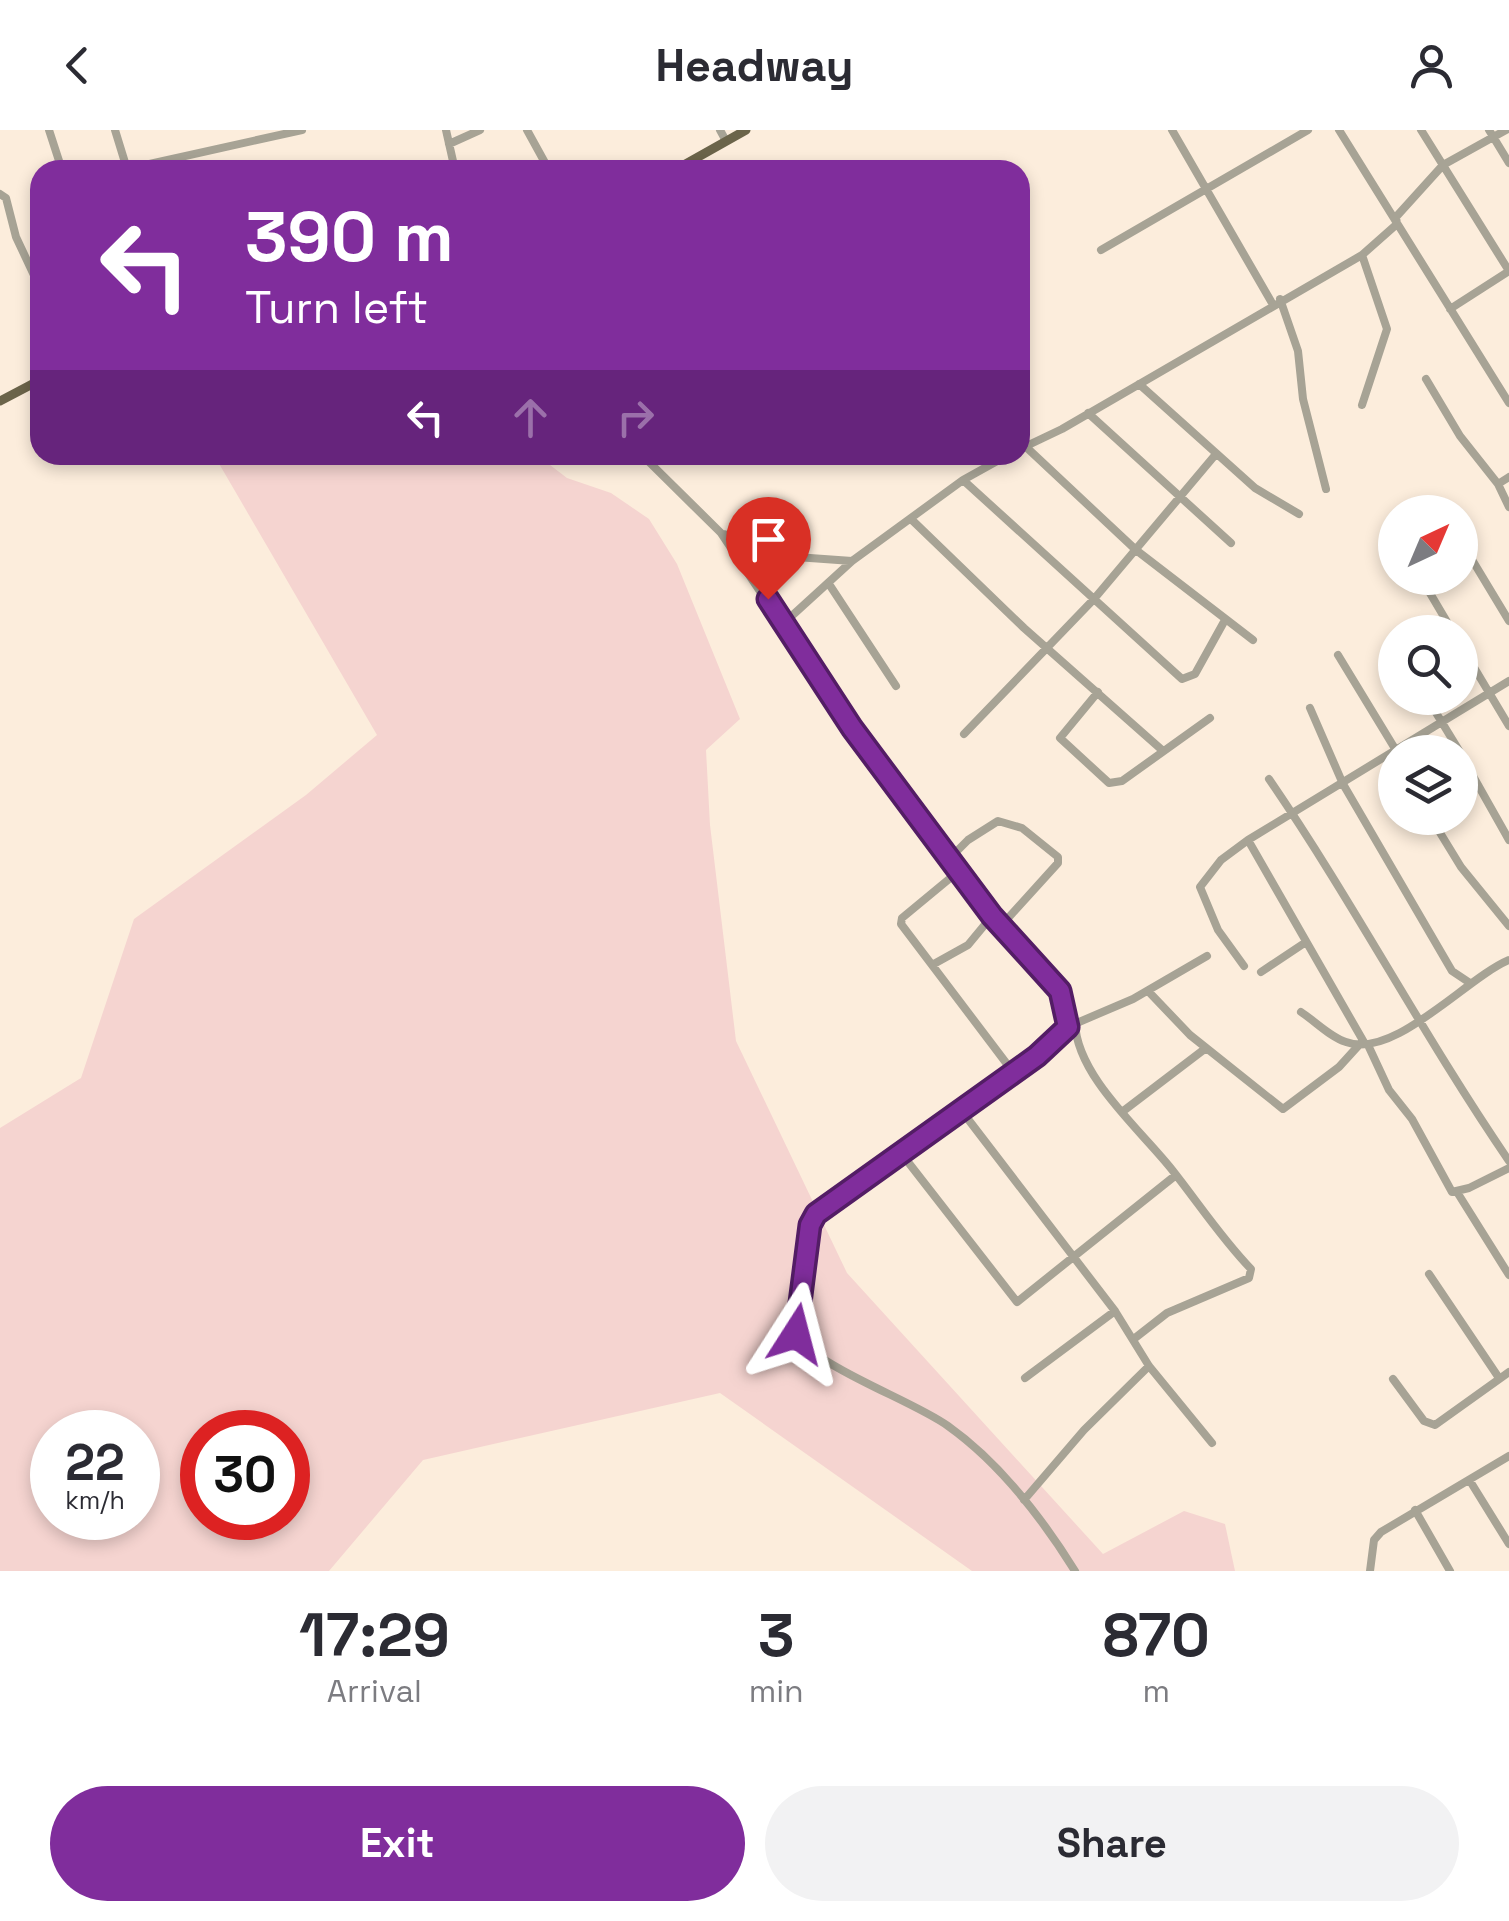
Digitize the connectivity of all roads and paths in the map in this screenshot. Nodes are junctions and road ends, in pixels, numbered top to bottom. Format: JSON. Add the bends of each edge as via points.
{"nodes":[{"id":1,"x":49,"y":130,"type":"edge"},
{"id":2,"x":116,"y":130,"type":"edge"},
{"id":3,"x":302,"y":130,"type":"edge"},
{"id":4,"x":446,"y":130,"type":"edge"},
{"id":5,"x":480,"y":130,"type":"edge"},
{"id":6,"x":527,"y":130,"type":"edge"},
{"id":7,"x":720,"y":130,"type":"edge"},
{"id":8,"x":746,"y":130,"type":"edge"},
{"id":9,"x":1172,"y":130,"type":"edge"},
{"id":10,"x":1308,"y":130,"type":"edge"},
{"id":11,"x":1339,"y":130,"type":"edge"},
{"id":12,"x":1420,"y":130,"type":"edge"},
{"id":13,"x":1506,"y":130,"type":"edge"},
{"id":14,"x":1491,"y":134,"type":"edge"},
{"id":15,"x":726,"y":141,"type":"junction"},
{"id":16,"x":450,"y":144,"type":"junction"},
{"id":17,"x":59,"y":160,"type":"edge"},
{"id":18,"x":124,"y":160,"type":"edge"},
{"id":19,"x":167,"y":160,"type":"edge"},
{"id":20,"x":453,"y":160,"type":"edge"},
{"id":21,"x":544,"y":160,"type":"edge"},
{"id":22,"x":693,"y":160,"type":"edge"},
{"id":23,"x":1509,"y":163,"type":"edge"},
{"id":24,"x":1443,"y":165,"type":"junction"},
{"id":25,"x":1205,"y":189,"type":"junction"},
{"id":26,"x":0,"y":194,"type":"edge"},
{"id":27,"x":1398,"y":224,"type":"junction"},
{"id":28,"x":1101,"y":250,"type":"dead end"},
{"id":29,"x":1362,"y":254,"type":"junction"},
{"id":30,"x":30,"y":267,"type":"edge"},
{"id":31,"x":1509,"y":271,"type":"edge"},
{"id":32,"x":1276,"y":301,"type":"junction"},
{"id":33,"x":1450,"y":309,"type":"junction"},
{"id":34,"x":1426,"y":379,"type":"dead end"},
{"id":35,"x":1140,"y":384,"type":"junction"},
{"id":36,"x":30,"y":385,"type":"edge"},
{"id":37,"x":0,"y":401,"type":"edge"},
{"id":38,"x":1509,"y":403,"type":"edge"},
{"id":39,"x":1362,"y":406,"type":"dead end"},
{"id":40,"x":1088,"y":414,"type":"junction"},
{"id":41,"x":1030,"y":443,"type":"edge"},
{"id":42,"x":1030,"y":453,"type":"edge"},
{"id":43,"x":1216,"y":454,"type":"junction"},
{"id":44,"x":652,"y":465,"type":"edge"},
{"id":45,"x":990,"y":465,"type":"edge"},
{"id":46,"x":1509,"y":478,"type":"edge"},
{"id":47,"x":963,"y":480,"type":"junction"},
{"id":48,"x":1498,"y":484,"type":"junction"},
{"id":49,"x":1326,"y":488,"type":"dead end"},
{"id":50,"x":1177,"y":497,"type":"junction"},
{"id":51,"x":1509,"y":508,"type":"edge"},
{"id":52,"x":1299,"y":514,"type":"dead end"},
{"id":53,"x":912,"y":520,"type":"junction"},
{"id":54,"x":721,"y":532,"type":"junction"},
{"id":55,"x":1231,"y":542,"type":"dead end"},
{"id":56,"x":1136,"y":550,"type":"junction"},
{"id":57,"x":852,"y":561,"type":"junction"},
{"id":58,"x":1478,"y":568,"type":"edge"},
{"id":59,"x":829,"y":584,"type":"junction"},
{"id":60,"x":1094,"y":599,"type":"junction"},
{"id":61,"x":1225,"y":620,"type":"junction"},
{"id":62,"x":1509,"y":621,"type":"edge"},
{"id":63,"x":784,"y":623,"type":"junction"},
{"id":64,"x":1253,"y":640,"type":"dead end"},
{"id":65,"x":1045,"y":646,"type":"junction"},
{"id":66,"x":1338,"y":655,"type":"dead end"},
{"id":67,"x":1478,"y":674,"type":"edge"},
{"id":68,"x":1509,"y":682,"type":"edge"},
{"id":69,"x":896,"y":686,"type":"dead end"},
{"id":70,"x":1098,"y":692,"type":"junction"},
{"id":71,"x":1489,"y":693,"type":"junction"},
{"id":72,"x":1310,"y":708,"type":"dead end"},
{"id":73,"x":1437,"y":715,"type":"edge"},
{"id":74,"x":1210,"y":718,"type":"dead end"},
{"id":75,"x":1441,"y":722,"type":"junction"},
{"id":76,"x":1509,"y":726,"type":"edge"},
{"id":77,"x":964,"y":734,"type":"dead end"},
{"id":78,"x":1386,"y":735,"type":"edge"},
{"id":79,"x":1421,"y":735,"type":"edge"},
{"id":80,"x":1449,"y":735,"type":"edge"},
{"id":81,"x":1162,"y":750,"type":"junction"},
{"id":82,"x":1378,"y":762,"type":"edge"},
{"id":83,"x":1270,"y":779,"type":"dead end"},
{"id":84,"x":1343,"y":784,"type":"junction"},
{"id":85,"x":1478,"y":785,"type":"edge"},
{"id":86,"x":1293,"y":813,"type":"junction"},
{"id":87,"x":1442,"y":835,"type":"edge"},
{"id":88,"x":1248,"y":840,"type":"junction"},
{"id":89,"x":1509,"y":840,"type":"edge"},
{"id":90,"x":950,"y":858,"type":"junction"},
{"id":91,"x":960,"y":870,"type":"junction"},
{"id":92,"x":992,"y":916,"type":"junction"},
{"id":93,"x":1000,"y":926,"type":"junction"},
{"id":94,"x":1509,"y":926,"type":"edge"},
{"id":95,"x":1306,"y":942,"type":"junction"},
{"id":96,"x":1207,"y":956,"type":"dead end"},
{"id":97,"x":1509,"y":960,"type":"edge"},
{"id":98,"x":932,"y":964,"type":"junction"},
{"id":99,"x":1244,"y":966,"type":"dead end"},
{"id":100,"x":1261,"y":972,"type":"dead end"},
{"id":101,"x":1470,"y":984,"type":"junction"},
{"id":102,"x":1148,"y":991,"type":"junction"},
{"id":103,"x":1301,"y":1012,"type":"dead end"},
{"id":104,"x":1420,"y":1019,"type":"junction"},
{"id":105,"x":1072,"y":1025,"type":"junction"},
{"id":106,"x":1364,"y":1045,"type":"junction"},
{"id":107,"x":1206,"y":1048,"type":"junction"},
{"id":108,"x":1013,"y":1072,"type":"junction"},
{"id":109,"x":960,"y":1110,"type":"junction"},
{"id":110,"x":1122,"y":1112,"type":"junction"},
{"id":111,"x":901,"y":1153,"type":"junction"},
{"id":112,"x":1509,"y":1164,"type":"edge"},
{"id":113,"x":1176,"y":1174,"type":"junction"},
{"id":114,"x":1457,"y":1192,"type":"junction"},
{"id":115,"x":1074,"y":1259,"type":"junction"},
{"id":116,"x":1430,"y":1274,"type":"dead end"},
{"id":117,"x":1509,"y":1275,"type":"edge"},
{"id":118,"x":1114,"y":1310,"type":"junction"},
{"id":119,"x":1134,"y":1338,"type":"junction"},
{"id":120,"x":1150,"y":1366,"type":"junction"},
{"id":121,"x":1509,"y":1372,"type":"edge"},
{"id":122,"x":1025,"y":1378,"type":"dead end"},
{"id":123,"x":1392,"y":1378,"type":"dead end"},
{"id":124,"x":1499,"y":1378,"type":"junction"},
{"id":125,"x":1212,"y":1444,"type":"dead end"},
{"id":126,"x":1509,"y":1456,"type":"edge"},
{"id":127,"x":1470,"y":1482,"type":"junction"},
{"id":128,"x":1024,"y":1500,"type":"junction"},
{"id":129,"x":1415,"y":1510,"type":"junction"},
{"id":130,"x":1509,"y":1544,"type":"edge"},
{"id":131,"x":1372,"y":1569,"type":"edge"},
{"id":132,"x":1074,"y":1570,"type":"edge"},
{"id":133,"x":1450,"y":1571,"type":"edge"}],
"edges":[{"from":1,"to":17,"type":"street"},
{"from":2,"to":18,"type":"street"},
{"from":3,"to":19,"type":"street"},
{"from":4,"to":16,"type":"street"},
{"from":5,"to":16,"type":"street"},
{"from":6,"to":21,"type":"street"},
{"from":7,"to":15,"type":"street"},
{"from":8,"to":15,"type":"main road"},
{"from":9,"to":25,"type":"street"},
{"from":10,"to":25,"type":"street"},
{"from":11,"to":27,"type":"street"},
{"from":12,"to":24,"type":"street"},
{"from":13,"to":14,"type":"street"},
{"from":14,"to":23,"type":"street"},
{"from":14,"to":24,"type":"street"},
{"from":15,"to":22,"type":"main road"},
{"from":16,"to":20,"type":"street"},
{"from":24,"to":27,"type":"street","via":[[1406,202]]},
{"from":24,"to":31,"type":"street"},
{"from":25,"to":28,"type":"street"},
{"from":25,"to":32,"type":"street"},
{"from":26,"to":30,"type":"street"},
{"from":27,"to":29,"type":"street"},
{"from":27,"to":33,"type":"street"},
{"from":29,"to":32,"type":"street"},
{"from":29,"to":39,"type":"street","via":[[1387,330]]},
{"from":31,"to":33,"type":"street"},
{"from":32,"to":35,"type":"street"},
{"from":32,"to":49,"type":"street","via":[[1298,351],[1302,399]]},
{"from":33,"to":38,"type":"street"},
{"from":34,"to":48,"type":"street"},
{"from":35,"to":40,"type":"street"},
{"from":35,"to":43,"type":"street"},
{"from":36,"to":37,"type":"main road"},
{"from":40,"to":41,"type":"street"},
{"from":40,"to":50,"type":"street"},
{"from":42,"to":56,"type":"street"},
{"from":43,"to":50,"type":"street"},
{"from":43,"to":52,"type":"street","via":[[1267,498]]},
{"from":44,"to":54,"type":"street"},
{"from":45,"to":47,"type":"street"},
{"from":46,"to":48,"type":"street"},
{"from":47,"to":53,"type":"street"},
{"from":47,"to":60,"type":"street"},
{"from":48,"to":51,"type":"street"},
{"from":50,"to":55,"type":"street"},
{"from":50,"to":56,"type":"street"},
{"from":53,"to":57,"type":"street"},
{"from":53,"to":65,"type":"street"},
{"from":54,"to":57,"type":"street","via":[[796,557]]},
{"from":54,"to":63,"type":"street"},
{"from":56,"to":60,"type":"street"},
{"from":56,"to":61,"type":"street"},
{"from":57,"to":59,"type":"street"},
{"from":58,"to":62,"type":"street"},
{"from":59,"to":63,"type":"street"},
{"from":59,"to":69,"type":"street"},
{"from":60,"to":61,"type":"street","via":[[1182,680],[1195,674]]},
{"from":60,"to":65,"type":"street"},
{"from":61,"to":64,"type":"street"},
{"from":63,"to":90,"type":"street","via":[[852,728]]},
{"from":65,"to":70,"type":"street"},
{"from":65,"to":77,"type":"street"},
{"from":66,"to":78,"type":"street"},
{"from":67,"to":71,"type":"street"},
{"from":68,"to":71,"type":"street"},
{"from":70,"to":81,"type":"street"},
{"from":70,"to":81,"type":"street","via":[[1060,738],[1096,774],[1114,784]]},
{"from":71,"to":75,"type":"street"},
{"from":71,"to":76,"type":"street"},
{"from":72,"to":84,"type":"street"},
{"from":73,"to":75,"type":"street"},
{"from":74,"to":81,"type":"street"},
{"from":75,"to":79,"type":"street"},
{"from":75,"to":80,"type":"street"},
{"from":82,"to":84,"type":"street"},
{"from":83,"to":86,"type":"street"},
{"from":84,"to":86,"type":"street"},
{"from":84,"to":101,"type":"street","via":[[1452,971]]},
{"from":85,"to":89,"type":"street"},
{"from":86,"to":88,"type":"street"},
{"from":86,"to":104,"type":"street"},
{"from":87,"to":94,"type":"street"},
{"from":88,"to":95,"type":"street"},
{"from":88,"to":99,"type":"street","via":[[1200,887],[1218,930]]},
{"from":90,"to":91,"type":"street"},
{"from":90,"to":93,"type":"street","via":[[998,821],[1022,828],[1058,858],[1040,888]]},
{"from":91,"to":92,"type":"street"},
{"from":91,"to":98,"type":"street","via":[[902,918],[903,929]]},
{"from":92,"to":93,"type":"street"},
{"from":92,"to":98,"type":"street","via":[[968,945]]},
{"from":93,"to":105,"type":"street","via":[[1060,991]]},
{"from":95,"to":100,"type":"street"},
{"from":95,"to":106,"type":"street"},
{"from":96,"to":102,"type":"street"},
{"from":97,"to":101,"type":"street"},
{"from":98,"to":108,"type":"street"},
{"from":101,"to":104,"type":"street"},
{"from":102,"to":105,"type":"street"},
{"from":102,"to":107,"type":"street"},
{"from":103,"to":106,"type":"street","via":[[1341,1040]]},
{"from":104,"to":106,"type":"street"},
{"from":104,"to":112,"type":"street"},
{"from":105,"to":108,"type":"street"},
{"from":105,"to":110,"type":"street","via":[[1091,1069]]},
{"from":106,"to":107,"type":"street","via":[[1283,1109]]},
{"from":106,"to":114,"type":"street","via":[[1437,1170]]},
{"from":107,"to":110,"type":"street"},
{"from":108,"to":109,"type":"street"},
{"from":109,"to":111,"type":"street"},
{"from":109,"to":115,"type":"street"},
{"from":110,"to":113,"type":"street"},
{"from":111,"to":115,"type":"street","via":[[1015,1301]]},
{"from":111,"to":128,"type":"street","via":[[812,1219],[796,1334],[843,1370],[946,1425]]},
{"from":112,"to":114,"type":"street"},
{"from":113,"to":115,"type":"street"},
{"from":113,"to":119,"type":"street","via":[[1252,1274],[1166,1313]]},
{"from":114,"to":117,"type":"street"},
{"from":115,"to":118,"type":"street"},
{"from":116,"to":124,"type":"street"},
{"from":118,"to":119,"type":"street"},
{"from":118,"to":122,"type":"street"},
{"from":119,"to":120,"type":"street"},
{"from":120,"to":125,"type":"street"},
{"from":120,"to":128,"type":"street"},
{"from":121,"to":124,"type":"street"},
{"from":123,"to":124,"type":"street","via":[[1434,1425]]},
{"from":126,"to":127,"type":"street"},
{"from":127,"to":129,"type":"street"},
{"from":127,"to":130,"type":"street"},
{"from":128,"to":132,"type":"street"},
{"from":129,"to":131,"type":"street","via":[[1374,1540]]},
{"from":129,"to":133,"type":"street"}]}
